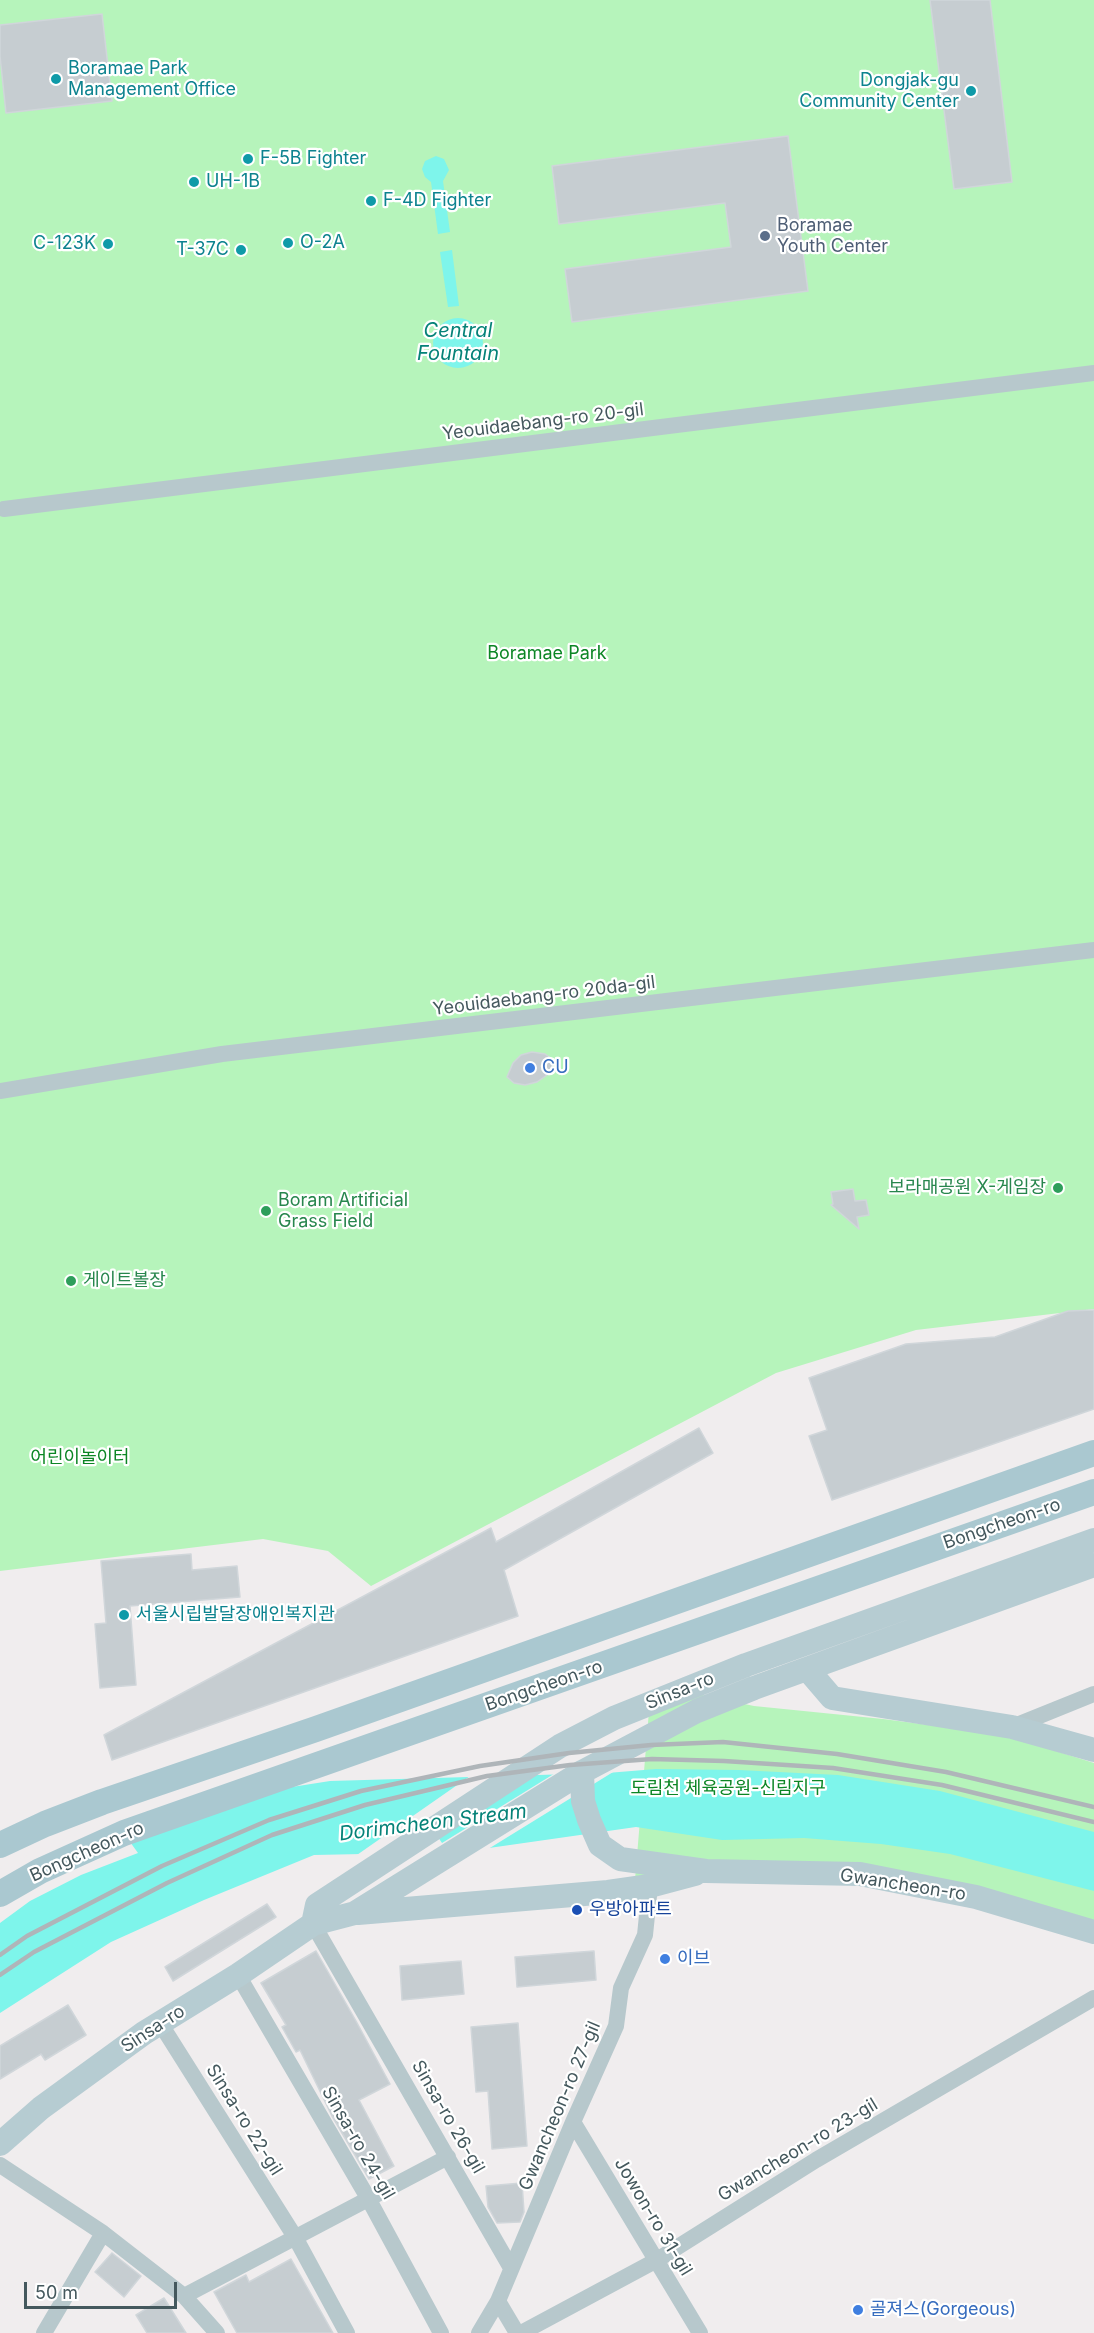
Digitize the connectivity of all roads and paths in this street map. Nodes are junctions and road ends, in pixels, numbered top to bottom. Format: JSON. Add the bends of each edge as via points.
{"nodes":[{"id":1,"x":1094,"y":373,"type":"edge"},
{"id":2,"x":2,"y":511,"type":"edge"},
{"id":3,"x":1094,"y":950,"type":"edge"},
{"id":4,"x":0,"y":1091,"type":"edge"},
{"id":5,"x":1094,"y":1453,"type":"edge"},
{"id":6,"x":1094,"y":1492,"type":"edge"},
{"id":7,"x":1094,"y":1540,"type":"edge"},
{"id":8,"x":1094,"y":1565,"type":"edge"},
{"id":9,"x":808,"y":1670,"type":"junction"},
{"id":10,"x":1094,"y":1694,"type":"edge"},
{"id":11,"x":1012,"y":1727,"type":"junction"},
{"id":12,"x":1094,"y":1750,"type":"edge"},
{"id":13,"x":582,"y":1772,"type":"junction"},
{"id":14,"x":0,"y":1845,"type":"edge"},
{"id":15,"x":706,"y":1871,"type":"junction"},
{"id":16,"x":650,"y":1887,"type":"junction"},
{"id":17,"x":0,"y":1894,"type":"edge"},
{"id":18,"x":355,"y":1913,"type":"junction"},
{"id":19,"x":315,"y":1915,"type":"junction"},
{"id":20,"x":1094,"y":1932,"type":"edge"},
{"id":21,"x":238,"y":1975,"type":"junction"},
{"id":22,"x":1094,"y":1998,"type":"edge"},
{"id":23,"x":160,"y":2023,"type":"junction"},
{"id":24,"x":573,"y":2122,"type":"junction"},
{"id":25,"x":0,"y":2144,"type":"edge"},
{"id":26,"x":448,"y":2157,"type":"junction"},
{"id":27,"x":0,"y":2165,"type":"edge"},
{"id":28,"x":368,"y":2198,"type":"junction"},
{"id":29,"x":103,"y":2233,"type":"junction"},
{"id":30,"x":295,"y":2237,"type":"junction"},
{"id":31,"x":657,"y":2260,"type":"junction"},
{"id":32,"x":511,"y":2268,"type":"junction"},
{"id":33,"x":183,"y":2296,"type":"junction"},
{"id":34,"x":498,"y":2301,"type":"junction"},
{"id":35,"x":44,"y":2333,"type":"edge"},
{"id":36,"x":217,"y":2333,"type":"edge"},
{"id":37,"x":347,"y":2333,"type":"edge"},
{"id":38,"x":441,"y":2333,"type":"edge"},
{"id":39,"x":479,"y":2333,"type":"edge"},
{"id":40,"x":519,"y":2333,"type":"edge"},
{"id":41,"x":700,"y":2333,"type":"edge"}],
"edges":[{"from":1,"to":2,"type":"street","name":"Yeouidaebang-ro 20-gil"},
{"from":3,"to":4,"type":"street","name":"Yeouidaebang-ro 20da-gil","via":[[222,1054]]},
{"from":5,"to":14,"type":"main road","name":"Bongcheon-ro","via":[[102,1802]]},
{"from":6,"to":17,"type":"main road","name":"Bongcheon-ro","via":[[124,1833]]},
{"from":7,"to":19,"type":"main road","name":"Sinsa-ro","via":[[746,1665],[614,1718],[560,1746]]},
{"from":8,"to":9,"type":"main road","name":"Sinsa-ro"},
{"from":9,"to":11,"type":"main road","via":[[831,1698]]},
{"from":9,"to":13,"type":"main road","name":"Sinsa-ro","via":[[697,1711]]},
{"from":10,"to":11,"type":"street"},
{"from":11,"to":12,"type":"main road"},
{"from":13,"to":15,"type":"main road","name":"Gwancheon-ro","via":[[583,1801],[600,1845],[620,1859]]},
{"from":13,"to":18,"type":"main road","name":"Sinsa-ro"},
{"from":15,"to":16,"type":"main road","name":"Gwancheon-ro"},
{"from":15,"to":20,"type":"main road","name":"Gwancheon-ro","via":[[860,1874],[976,1897]]},
{"from":16,"to":18,"type":"main road","name":"Gwancheon-ro"},
{"from":16,"to":24,"type":"street","name":"Gwancheon-ro 27-gil","via":[[645,1935],[621,1988],[616,2026]]},
{"from":18,"to":19,"type":"main road","name":"Sinsa-ro"},
{"from":19,"to":21,"type":"main road","name":"Sinsa-ro"},
{"from":19,"to":26,"type":"street","name":"Sinsa-ro 26-gil"},
{"from":21,"to":23,"type":"main road","name":"Sinsa-ro"},
{"from":21,"to":28,"type":"street","name":"Sinsa-ro 24-gil"},
{"from":22,"to":31,"type":"street","name":"Gwancheon-ro 23-gil","via":[[816,2160]]},
{"from":23,"to":25,"type":"main road","name":"Sinsa-ro","via":[[41,2108]]},
{"from":23,"to":30,"type":"street","name":"Sinsa-ro 22-gil"},
{"from":24,"to":31,"type":"street","name":"Jowon-ro 31-gil"},
{"from":24,"to":32,"type":"street","name":"Gwancheon-ro 27-gil"},
{"from":26,"to":28,"type":"street"},
{"from":26,"to":32,"type":"street","name":"Sinsa-ro 26-gil"},
{"from":27,"to":29,"type":"street"},
{"from":28,"to":30,"type":"street"},
{"from":28,"to":38,"type":"street","name":"Sinsa-ro 24-gil"},
{"from":29,"to":33,"type":"street"},
{"from":29,"to":35,"type":"street"},
{"from":30,"to":33,"type":"street"},
{"from":30,"to":37,"type":"street","name":"Sinsa-ro 22-gil"},
{"from":31,"to":40,"type":"street","name":"Gwancheon-ro 23-gil"},
{"from":31,"to":41,"type":"street","name":"Jowon-ro 31-gil"},
{"from":32,"to":34,"type":"street"},
{"from":33,"to":36,"type":"street"},
{"from":34,"to":39,"type":"street"},
{"from":34,"to":40,"type":"street"}]}
